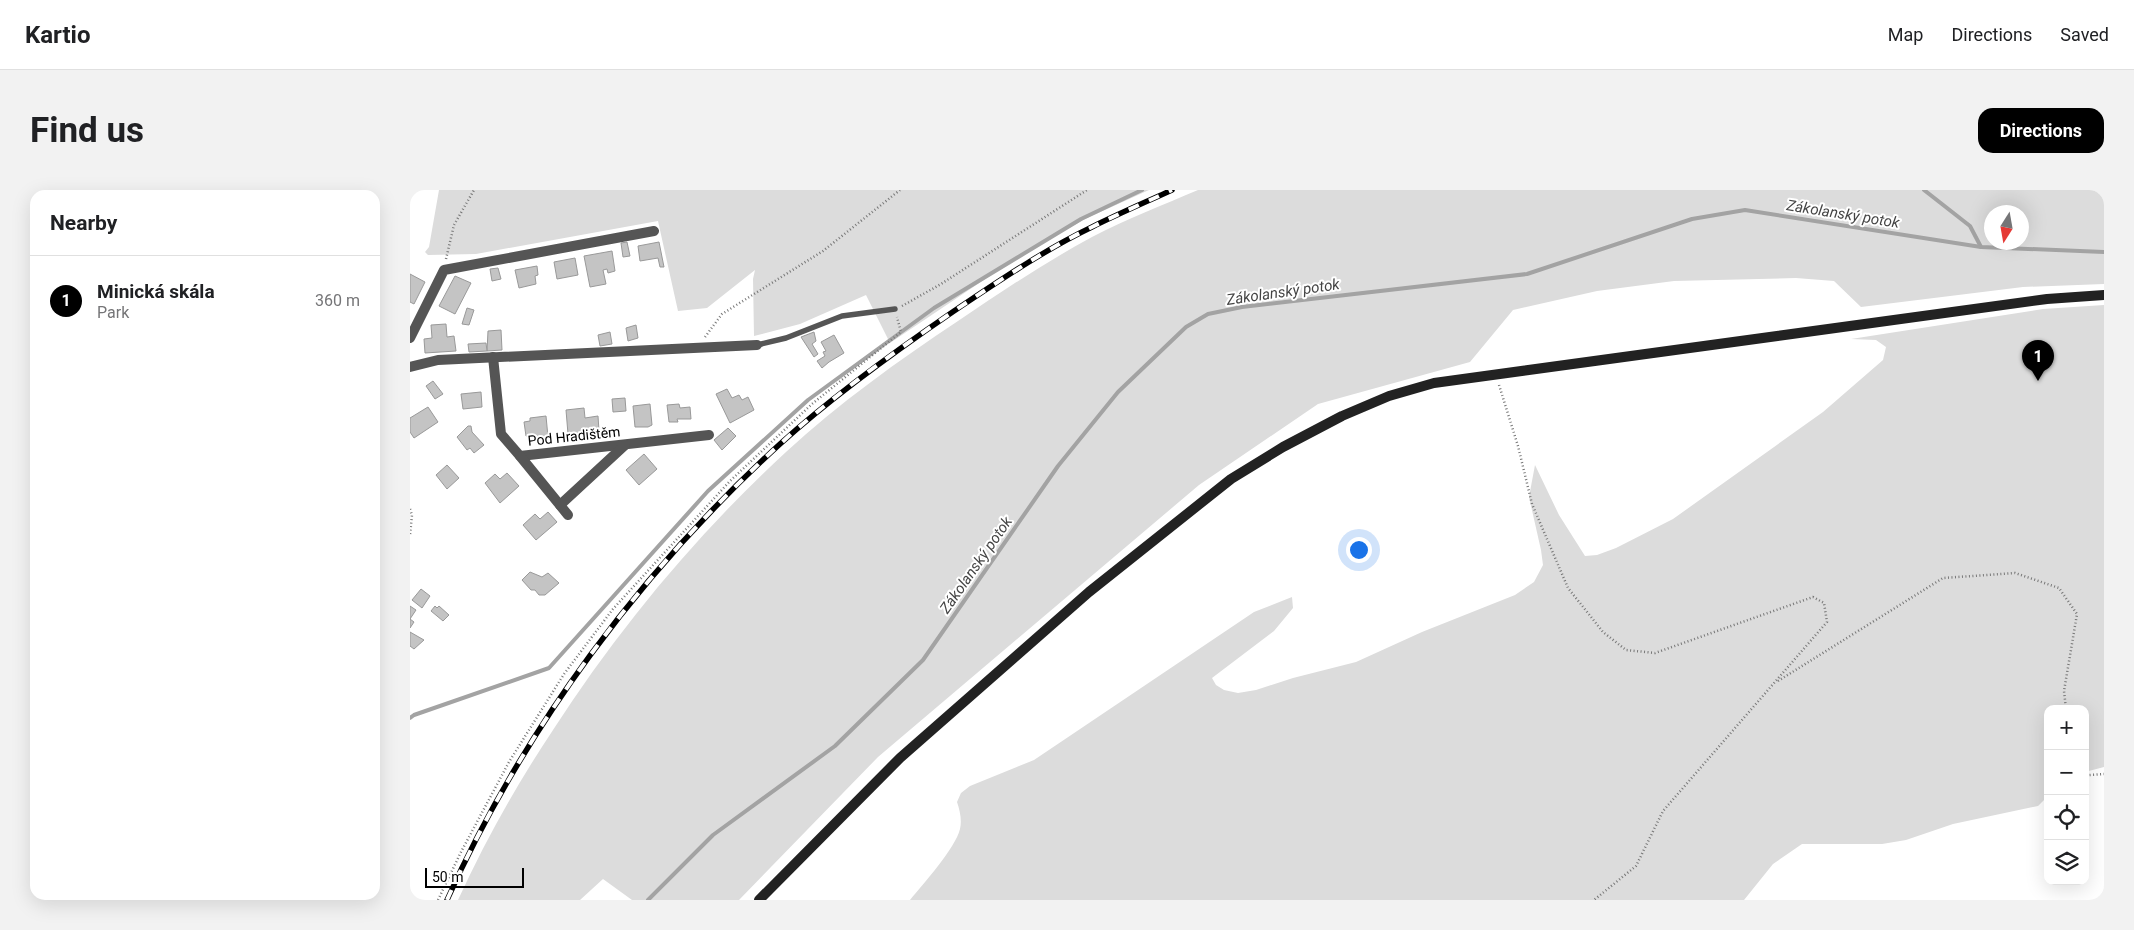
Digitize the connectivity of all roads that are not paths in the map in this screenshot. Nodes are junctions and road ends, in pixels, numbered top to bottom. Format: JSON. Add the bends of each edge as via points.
{"nodes":[{"id":1,"x":654,"y":231,"type":"dead end"},
{"id":2,"x":2104,"y":295,"type":"edge"},
{"id":3,"x":896,"y":310,"type":"road end"},
{"id":4,"x":410,"y":338,"type":"edge"},
{"id":5,"x":757,"y":345,"type":"joint"},
{"id":6,"x":493,"y":357,"type":"junction"},
{"id":7,"x":410,"y":367,"type":"edge"},
{"id":8,"x":709,"y":435,"type":"dead end"},
{"id":9,"x":625,"y":445,"type":"junction"},
{"id":10,"x":520,"y":456,"type":"junction"},
{"id":11,"x":560,"y":506,"type":"junction"},
{"id":12,"x":568,"y":515,"type":"dead end"},
{"id":13,"x":759,"y":900,"type":"edge"}],
"edges":[{"from":1,"to":4,"type":"street","via":[[444,270]]},
{"from":2,"to":13,"type":"main road","via":[[2046,299],[1434,383],[1389,396],[1342,416],[1231,479],[1089,592],[900,758]]},
{"from":3,"to":5,"type":"lane","via":[[842,316],[786,338]]},
{"from":5,"to":6,"type":"street"},
{"from":6,"to":7,"type":"street","via":[[438,360]]},
{"from":6,"to":10,"type":"street","name":"Pod Hradištěm","via":[[501,434]]},
{"from":8,"to":9,"type":"street","name":"Pod Hradištěm"},
{"from":9,"to":10,"type":"street","name":"Pod Hradištěm"},
{"from":9,"to":11,"type":"street"},
{"from":10,"to":11,"type":"street"},
{"from":11,"to":12,"type":"street"}]}
